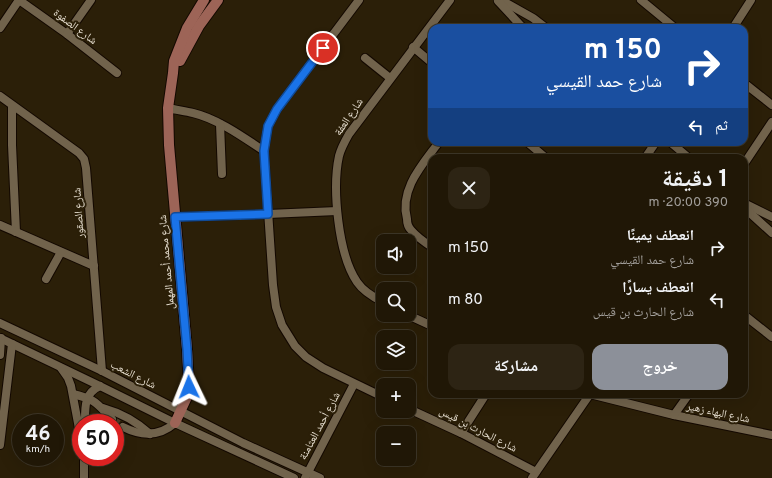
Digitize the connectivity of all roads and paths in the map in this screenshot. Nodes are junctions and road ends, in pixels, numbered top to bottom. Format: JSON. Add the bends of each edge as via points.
{"nodes":[{"id":1,"x":19,"y":0,"type":"edge"},
{"id":2,"x":91,"y":0,"type":"edge"},
{"id":3,"x":204,"y":0,"type":"edge"},
{"id":4,"x":218,"y":0,"type":"edge"},
{"id":5,"x":359,"y":0,"type":"edge"},
{"id":6,"x":450,"y":0,"type":"edge"},
{"id":7,"x":497,"y":0,"type":"edge"},
{"id":8,"x":502,"y":0,"type":"edge"},
{"id":9,"x":641,"y":0,"type":"edge"},
{"id":10,"x":751,"y":0,"type":"edge"},
{"id":11,"x":431,"y":24,"type":"edge"},
{"id":12,"x":519,"y":24,"type":"edge"},
{"id":13,"x":541,"y":24,"type":"edge"},
{"id":14,"x":670,"y":24,"type":"edge"},
{"id":15,"x":736,"y":24,"type":"edge"},
{"id":16,"x":0,"y":28,"type":"edge"},
{"id":17,"x":428,"y":28,"type":"edge"},
{"id":18,"x":67,"y":34,"type":"junction"},
{"id":19,"x":413,"y":47,"type":"junction"},
{"id":20,"x":365,"y":58,"type":"dead end"},
{"id":21,"x":428,"y":60,"type":"edge"},
{"id":22,"x":117,"y":73,"type":"dead end"},
{"id":23,"x":173,"y":73,"type":"junction"},
{"id":24,"x":390,"y":78,"type":"junction"},
{"id":25,"x":748,"y":86,"type":"edge"},
{"id":26,"x":0,"y":96,"type":"edge"},
{"id":27,"x":772,"y":105,"type":"edge"},
{"id":28,"x":12,"y":106,"type":"junction"},
{"id":29,"x":168,"y":108,"type":"junction"},
{"id":30,"x":772,"y":122,"type":"edge"},
{"id":31,"x":220,"y":124,"type":"junction"},
{"id":32,"x":531,"y":146,"type":"edge"},
{"id":33,"x":675,"y":146,"type":"edge"},
{"id":34,"x":264,"y":151,"type":"junction"},
{"id":35,"x":541,"y":154,"type":"edge"},
{"id":36,"x":684,"y":154,"type":"edge"},
{"id":37,"x":428,"y":158,"type":"edge"},
{"id":38,"x":748,"y":158,"type":"edge"},
{"id":39,"x":222,"y":174,"type":"dead end"},
{"id":40,"x":748,"y":206,"type":"edge"},
{"id":41,"x":748,"y":210,"type":"edge"},
{"id":42,"x":337,"y":211,"type":"junction"},
{"id":43,"x":268,"y":214,"type":"junction"},
{"id":44,"x":175,"y":217,"type":"junction"},
{"id":45,"x":772,"y":217,"type":"edge"},
{"id":46,"x":0,"y":224,"type":"edge"},
{"id":47,"x":16,"y":232,"type":"junction"},
{"id":48,"x":772,"y":233,"type":"edge"},
{"id":49,"x":428,"y":245,"type":"edge"},
{"id":50,"x":61,"y":252,"type":"junction"},
{"id":51,"x":94,"y":266,"type":"junction"},
{"id":52,"x":46,"y":279,"type":"dead end"},
{"id":53,"x":376,"y":298,"type":"edge"},
{"id":54,"x":416,"y":319,"type":"edge"},
{"id":55,"x":748,"y":320,"type":"edge"},
{"id":56,"x":0,"y":323,"type":"edge"},
{"id":57,"x":428,"y":324,"type":"edge"},
{"id":58,"x":772,"y":337,"type":"edge"},
{"id":59,"x":1,"y":338,"type":"edge"},
{"id":60,"x":12,"y":344,"type":"junction"},
{"id":61,"x":0,"y":355,"type":"edge"},
{"id":62,"x":59,"y":366,"type":"junction"},
{"id":63,"x":102,"y":371,"type":"junction"},
{"id":64,"x":354,"y":384,"type":"junction"},
{"id":65,"x":100,"y":386,"type":"junction"},
{"id":66,"x":73,"y":394,"type":"junction"},
{"id":67,"x":376,"y":394,"type":"edge"},
{"id":68,"x":88,"y":398,"type":"junction"},
{"id":69,"x":483,"y":398,"type":"edge"},
{"id":70,"x":587,"y":398,"type":"edge"},
{"id":71,"x":606,"y":398,"type":"edge"},
{"id":72,"x":686,"y":398,"type":"edge"},
{"id":73,"x":103,"y":408,"type":"junction"},
{"id":74,"x":181,"y":411,"type":"junction"},
{"id":75,"x":416,"y":412,"type":"edge"},
{"id":76,"x":76,"y":414,"type":"edge"},
{"id":77,"x":85,"y":414,"type":"edge"},
{"id":78,"x":108,"y":414,"type":"edge"},
{"id":79,"x":674,"y":415,"type":"junction"},
{"id":80,"x":175,"y":424,"type":"junction"},
{"id":81,"x":124,"y":427,"type":"tunnel mouth"},
{"id":82,"x":461,"y":433,"type":"junction"},
{"id":83,"x":150,"y":434,"type":"junction"},
{"id":84,"x":772,"y":435,"type":"edge"},
{"id":85,"x":0,"y":445,"type":"edge"},
{"id":86,"x":84,"y":466,"type":"edge"},
{"id":87,"x":306,"y":475,"type":"edge"},
{"id":88,"x":534,"y":475,"type":"edge"},
{"id":89,"x":84,"y":478,"type":"edge"},
{"id":90,"x":294,"y":478,"type":"edge"},
{"id":91,"x":320,"y":478,"type":"edge"}],
"edges":[{"from":1,"to":16,"type":"street"},
{"from":1,"to":18,"type":"street","name":"شارع الصفوة"},
{"from":2,"to":18,"type":"street"},
{"from":3,"to":23,"type":"main road","name":"شارع محمد أحمد المهمل","via":[[181,41]]},
{"from":4,"to":23,"type":"main road","name":"شارع محمد أحمد المهمل","via":[[192,38]]},
{"from":5,"to":34,"type":"street","via":[[277,109],[268,126]]},
{"from":6,"to":11,"type":"street","name":"شارع العفة"},
{"from":7,"to":12,"type":"street"},
{"from":8,"to":13,"type":"street"},
{"from":9,"to":14,"type":"street"},
{"from":10,"to":15,"type":"street"},
{"from":17,"to":19,"type":"street","name":"شارع العفة"},
{"from":18,"to":22,"type":"street","name":"شارع الصفوة"},
{"from":19,"to":21,"type":"street"},
{"from":19,"to":24,"type":"street","name":"شارع العفة"},
{"from":20,"to":24,"type":"street"},
{"from":23,"to":29,"type":"main road","name":"شارع محمد أحمد المهمل"},
{"from":24,"to":42,"type":"street","name":"شارع العفة","via":[[349,134],[340,154],[337,167]]},
{"from":25,"to":27,"type":"street"},
{"from":26,"to":28,"type":"street","name":"شارع الصقور"},
{"from":28,"to":47,"type":"street"},
{"from":28,"to":51,"type":"street","name":"شارع الصقور","via":[[84,159]]},
{"from":29,"to":31,"type":"street","via":[[194,113]]},
{"from":29,"to":44,"type":"main road","name":"شارع محمد أحمد المهمل"},
{"from":30,"to":38,"type":"street"},
{"from":31,"to":34,"type":"street"},
{"from":31,"to":39,"type":"street"},
{"from":32,"to":35,"type":"street"},
{"from":33,"to":36,"type":"street"},
{"from":34,"to":43,"type":"street"},
{"from":37,"to":49,"type":"street","via":[[413,180],[405,211],[410,229]]},
{"from":40,"to":45,"type":"street"},
{"from":41,"to":48,"type":"street"},
{"from":42,"to":43,"type":"street"},
{"from":42,"to":53,"type":"street","name":"شارع العفة","via":[[351,269],[357,282]]},
{"from":43,"to":44,"type":"street"},
{"from":43,"to":64,"type":"street","via":[[272,285],[282,326],[306,357]]},
{"from":44,"to":74,"type":"main road","name":"شارع محمد أحمد المهمل","via":[[189,370],[188,392]]},
{"from":46,"to":47,"type":"street"},
{"from":47,"to":50,"type":"street"},
{"from":50,"to":51,"type":"street"},
{"from":50,"to":52,"type":"street"},
{"from":51,"to":63,"type":"street","name":"شارع الصقور"},
{"from":54,"to":57,"type":"street"},
{"from":55,"to":58,"type":"street"},
{"from":56,"to":63,"type":"street","name":"شارع الشعب"},
{"from":59,"to":60,"type":"street"},
{"from":59,"to":61,"type":"street"},
{"from":60,"to":62,"type":"street"},
{"from":60,"to":85,"type":"street"},
{"from":62,"to":65,"type":"street"},
{"from":62,"to":66,"type":"street","via":[[68,378]]},
{"from":63,"to":74,"type":"street","name":"شارع الشعب"},
{"from":64,"to":67,"type":"street"},
{"from":64,"to":87,"type":"street","name":"شارع أحمد العثامنة"},
{"from":65,"to":68,"type":"street","via":[[93,390]]},
{"from":65,"to":80,"type":"street"},
{"from":66,"to":68,"type":"street"},
{"from":66,"to":76,"type":"street"},
{"from":68,"to":73,"type":"street"},
{"from":68,"to":77,"type":"street"},
{"from":69,"to":82,"type":"street"},
{"from":70,"to":88,"type":"street"},
{"from":71,"to":79,"type":"street","name":"شارع البهاء زهير"},
{"from":72,"to":79,"type":"street"},
{"from":73,"to":78,"type":"street"},
{"from":73,"to":83,"type":"street","via":[[128,418]]},
{"from":74,"to":80,"type":"main road","name":"شارع محمد أحمد المهمل"},
{"from":74,"to":87,"type":"street","name":"شارع الشعب"},
{"from":75,"to":82,"type":"street","name":"شارع الحارث بن قيس"},
{"from":79,"to":84,"type":"street","name":"شارع البهاء زهير"},
{"from":80,"to":83,"type":"street","via":[[162,432]]},
{"from":80,"to":90,"type":"street"},
{"from":81,"to":83,"type":"street"},
{"from":82,"to":88,"type":"street","name":"شارع الحارث بن قيس"},
{"from":86,"to":89,"type":"street"},
{"from":87,"to":91,"type":"street","name":"شارع الشعب"}]}
